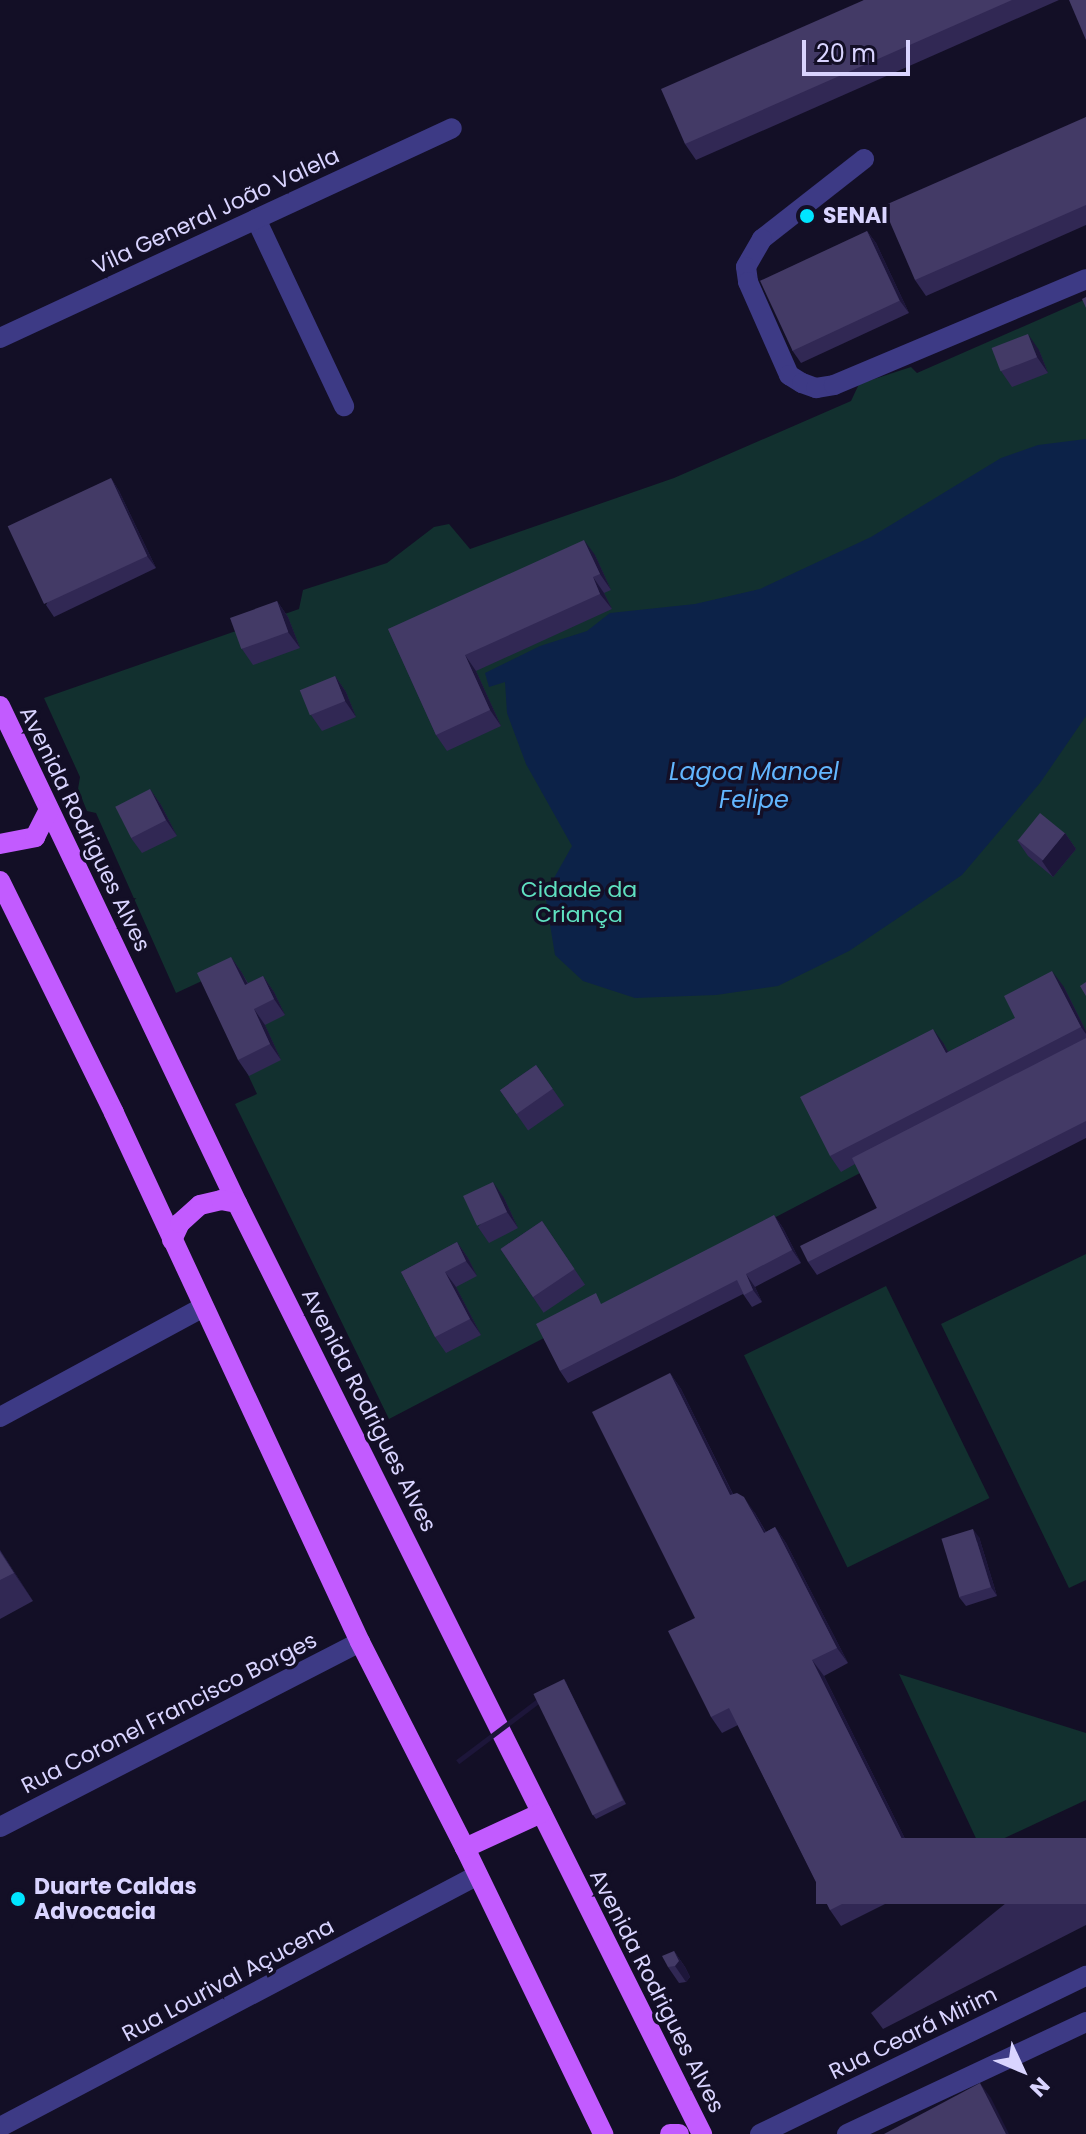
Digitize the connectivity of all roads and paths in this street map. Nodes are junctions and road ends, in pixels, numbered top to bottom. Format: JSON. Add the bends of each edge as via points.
{"nodes":[{"id":1,"x":452,"y":128,"type":"dead end"},
{"id":2,"x":864,"y":159,"type":"dead end"},
{"id":3,"x":256,"y":219,"type":"junction"},
{"id":4,"x":1086,"y":279,"type":"edge"},
{"id":5,"x":0,"y":338,"type":"edge"},
{"id":6,"x":344,"y":406,"type":"dead end"},
{"id":7,"x":0,"y":706,"type":"edge"},
{"id":8,"x":49,"y":810,"type":"junction"},
{"id":9,"x":0,"y":844,"type":"edge"},
{"id":10,"x":0,"y":881,"type":"edge"},
{"id":11,"x":6,"y":905,"type":"edge"},
{"id":12,"x":237,"y":1203,"type":"junction"},
{"id":13,"x":172,"y":1240,"type":"junction"},
{"id":14,"x":202,"y":1308,"type":"junction"},
{"id":15,"x":0,"y":1417,"type":"edge"},
{"id":16,"x":360,"y":1642,"type":"junction"},
{"id":17,"x":541,"y":1813,"type":"junction"},
{"id":18,"x":0,"y":1827,"type":"edge"},
{"id":19,"x":465,"y":1848,"type":"junction"},
{"id":20,"x":478,"y":1875,"type":"junction"},
{"id":21,"x":1086,"y":1976,"type":"edge"},
{"id":22,"x":1086,"y":2022,"type":"edge"},
{"id":23,"x":0,"y":2127,"type":"edge"},
{"id":24,"x":603,"y":2134,"type":"edge"},
{"id":25,"x":670,"y":2134,"type":"edge"},
{"id":26,"x":679,"y":2134,"type":"edge"},
{"id":27,"x":702,"y":2134,"type":"edge"},
{"id":28,"x":760,"y":2134,"type":"edge"},
{"id":29,"x":847,"y":2134,"type":"edge"}],
"edges":[{"from":1,"to":3,"type":"street","name":"Vila General João Valela"},
{"from":2,"to":4,"type":"street","via":[[762,239],[746,267],[789,375],[802,383],[816,388],[834,385]]},
{"from":3,"to":5,"type":"street","name":"Vila General João Valela"},
{"from":3,"to":6,"type":"street"},
{"from":7,"to":8,"type":"main road","name":"Avenida Rodrigues Alves"},
{"from":8,"to":9,"type":"main road","via":[[35,837]]},
{"from":8,"to":12,"type":"main road","name":"Avenida Rodrigues Alves"},
{"from":10,"to":11,"type":"main road"},
{"from":11,"to":13,"type":"main road"},
{"from":12,"to":13,"type":"main road","via":[[200,1205],[180,1223]]},
{"from":12,"to":17,"type":"main road","name":"Avenida Rodrigues Alves"},
{"from":13,"to":14,"type":"main road"},
{"from":14,"to":15,"type":"street"},
{"from":14,"to":16,"type":"main road"},
{"from":16,"to":18,"type":"street","name":"Rua Coronel Francisco Borges"},
{"from":16,"to":19,"type":"main road"},
{"from":17,"to":19,"type":"main road"},
{"from":17,"to":27,"type":"main road","name":"Avenida Rodrigues Alves"},
{"from":19,"to":20,"type":"main road"},
{"from":20,"to":23,"type":"street","name":"Rua Lourival Açucena"},
{"from":20,"to":24,"type":"main road"},
{"from":21,"to":28,"type":"street","name":"Rua Ceará Mirim"},
{"from":22,"to":29,"type":"street"},
{"from":25,"to":26,"type":"main road"}]}
